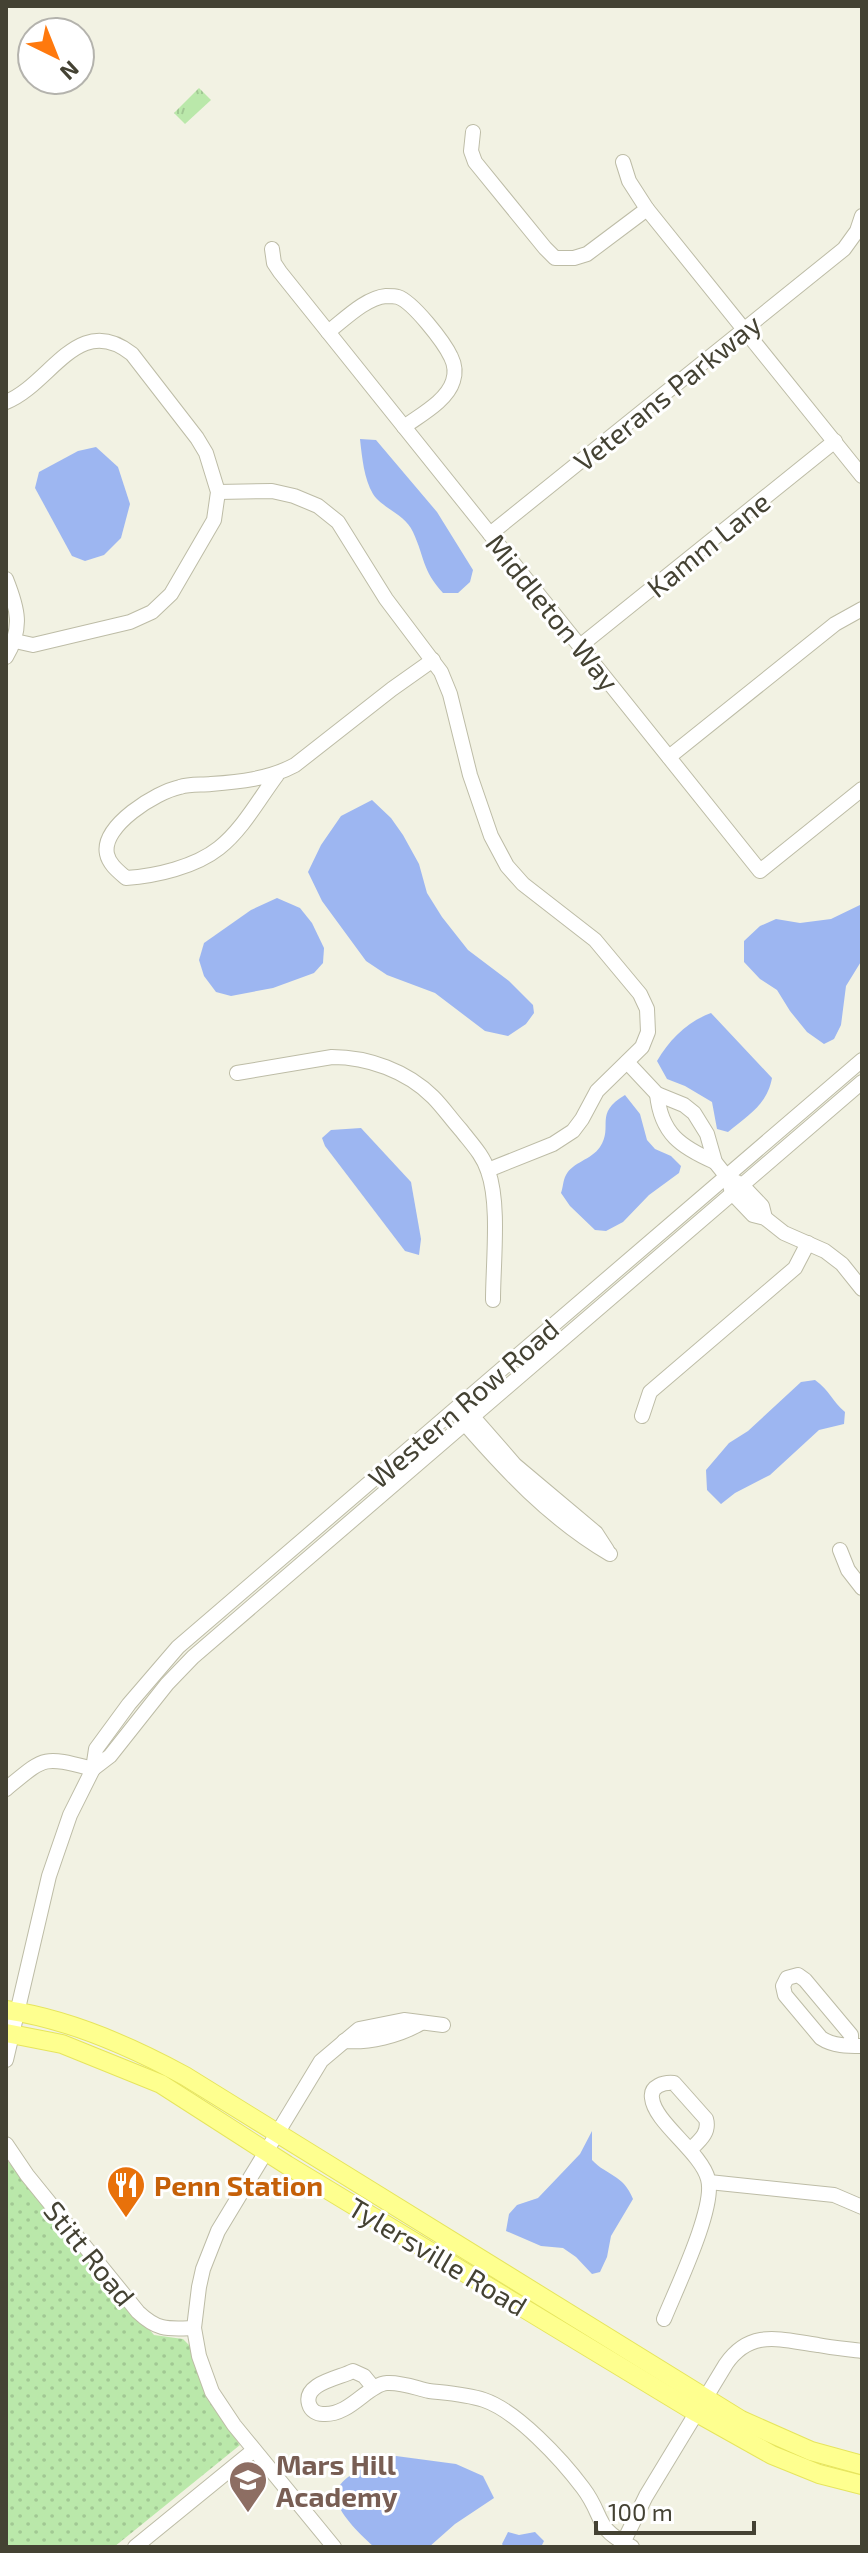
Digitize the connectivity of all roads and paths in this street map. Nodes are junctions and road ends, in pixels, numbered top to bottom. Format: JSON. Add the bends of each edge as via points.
{"nodes":[{"id":1,"x":473,"y":132,"type":"dead end"},
{"id":2,"x":623,"y":162,"type":"dead end"},
{"id":3,"x":647,"y":209,"type":"junction"},
{"id":4,"x":862,"y":216,"type":"edge"},
{"id":5,"x":862,"y":242,"type":"edge"},
{"id":6,"x":272,"y":249,"type":"dead end"},
{"id":7,"x":844,"y":249,"type":"junction"},
{"id":8,"x":746,"y":330,"type":"junction"},
{"id":9,"x":328,"y":332,"type":"junction"},
{"id":10,"x":6,"y":402,"type":"edge"},
{"id":11,"x":404,"y":427,"type":"junction"},
{"id":12,"x":835,"y":441,"type":"junction"},
{"id":13,"x":862,"y":476,"type":"edge"},
{"id":14,"x":218,"y":492,"type":"junction"},
{"id":15,"x":490,"y":534,"type":"junction"},
{"id":16,"x":6,"y":579,"type":"edge"},
{"id":17,"x":862,"y":609,"type":"edge"},
{"id":18,"x":15,"y":641,"type":"junction"},
{"id":19,"x":580,"y":646,"type":"junction"},
{"id":20,"x":6,"y":657,"type":"edge"},
{"id":21,"x":433,"y":660,"type":"junction"},
{"id":22,"x":669,"y":757,"type":"junction"},
{"id":23,"x":277,"y":775,"type":"junction"},
{"id":24,"x":862,"y":789,"type":"edge"},
{"id":25,"x":862,"y":1060,"type":"edge"},
{"id":26,"x":627,"y":1062,"type":"junction"},
{"id":27,"x":237,"y":1073,"type":"dead end"},
{"id":28,"x":862,"y":1082,"type":"edge"},
{"id":29,"x":657,"y":1094,"type":"junction"},
{"id":30,"x":715,"y":1162,"type":"junction"},
{"id":31,"x":488,"y":1170,"type":"junction"},
{"id":32,"x":727,"y":1177,"type":"junction"},
{"id":33,"x":737,"y":1189,"type":"junction"},
{"id":34,"x":808,"y":1243,"type":"junction"},
{"id":35,"x":862,"y":1289,"type":"edge"},
{"id":36,"x":493,"y":1300,"type":"dead end"},
{"id":37,"x":458,"y":1407,"type":"junction"},
{"id":38,"x":642,"y":1416,"type":"dead end"},
{"id":39,"x":469,"y":1420,"type":"junction"},
{"id":40,"x":840,"y":1550,"type":"dead end"},
{"id":41,"x":862,"y":1588,"type":"edge"},
{"id":42,"x":93,"y":1769,"type":"junction"},
{"id":43,"x":6,"y":1789,"type":"edge"},
{"id":44,"x":12,"y":2011,"type":"edge"},
{"id":45,"x":443,"y":2025,"type":"dead end"},
{"id":46,"x":9,"y":2033,"type":"edge"},
{"id":47,"x":856,"y":2046,"type":"edge"},
{"id":48,"x":6,"y":2060,"type":"edge"},
{"id":49,"x":278,"y":2133,"type":"junction"},
{"id":50,"x":6,"y":2144,"type":"edge"},
{"id":51,"x":690,"y":2150,"type":"junction"},
{"id":52,"x":267,"y":2152,"type":"junction"},
{"id":53,"x":709,"y":2182,"type":"junction"},
{"id":54,"x":862,"y":2207,"type":"edge"},
{"id":55,"x":664,"y":2319,"type":"dead end"},
{"id":56,"x":194,"y":2328,"type":"junction"},
{"id":57,"x":862,"y":2351,"type":"edge"},
{"id":58,"x":373,"y":2387,"type":"dead end"},
{"id":59,"x":701,"y":2406,"type":"junction"},
{"id":60,"x":254,"y":2450,"type":"junction"},
{"id":61,"x":862,"y":2465,"type":"edge"},
{"id":62,"x":862,"y":2485,"type":"edge"},
{"id":63,"x":626,"y":2546,"type":"edge"},
{"id":64,"x":135,"y":2547,"type":"edge"},
{"id":65,"x":334,"y":2547,"type":"edge"}],
"edges":[{"from":1,"to":3,"type":"street","via":[[475,162],[555,258],[587,254]]},
{"from":2,"to":3,"type":"street"},
{"from":3,"to":8,"type":"street"},
{"from":4,"to":7,"type":"street","name":"Veterans Parkway"},
{"from":5,"to":7,"type":"street","name":"Veterans Parkway"},
{"from":6,"to":9,"type":"street","name":"Middleton Way","via":[[280,272]]},
{"from":7,"to":8,"type":"street","name":"Veterans Parkway"},
{"from":8,"to":12,"type":"street"},
{"from":8,"to":15,"type":"street","name":"Veterans Parkway"},
{"from":9,"to":11,"type":"street","name":"Middleton Way"},
{"from":9,"to":11,"type":"street","via":[[378,297],[399,297],[445,347],[456,370],[453,384]]},
{"from":10,"to":14,"type":"street","via":[[76,347],[92,340],[120,344],[197,438]]},
{"from":11,"to":15,"type":"street","name":"Middleton Way"},
{"from":12,"to":13,"type":"street"},
{"from":12,"to":19,"type":"street","name":"Kamm Lane"},
{"from":14,"to":18,"type":"street","via":[[214,520],[171,594],[152,612],[33,645]]},
{"from":14,"to":21,"type":"street","via":[[272,491],[318,506],[338,522],[386,599]]},
{"from":15,"to":19,"type":"street","name":"Middleton Way"},
{"from":16,"to":18,"type":"street","via":[[16,607]]},
{"from":17,"to":22,"type":"street","via":[[835,624]]},
{"from":18,"to":20,"type":"street"},
{"from":19,"to":22,"type":"street","name":"Middleton Way"},
{"from":21,"to":23,"type":"street"},
{"from":21,"to":26,"type":"street","via":[[450,694],[491,836],[507,866],[595,940],[644,1001],[648,1032]]},
{"from":22,"to":24,"type":"street","name":"Middleton Way","via":[[760,871]]},
{"from":23,"to":23,"type":"street","via":[[179,787],[140,804],[109,836],[106,853],[126,878],[200,860],[241,825]]},
{"from":25,"to":32,"type":"street","name":"Western Row Road"},
{"from":26,"to":29,"type":"street"},
{"from":26,"to":31,"type":"street","via":[[597,1091],[567,1137]]},
{"from":27,"to":31,"type":"street","via":[[332,1057],[379,1064],[432,1096]]},
{"from":28,"to":33,"type":"street","name":"Western Row Road"},
{"from":29,"to":30,"type":"street","via":[[673,1137]]},
{"from":29,"to":30,"type":"street","via":[[694,1113]]},
{"from":30,"to":32,"type":"street"},
{"from":31,"to":36,"type":"street"},
{"from":32,"to":33,"type":"street"},
{"from":32,"to":37,"type":"street","name":"Western Row Road"},
{"from":33,"to":34,"type":"street","via":[[762,1206],[765,1218],[784,1233]]},
{"from":33,"to":39,"type":"street","name":"Western Row Road"},
{"from":34,"to":35,"type":"street","via":[[842,1264]]},
{"from":34,"to":38,"type":"street","via":[[795,1268],[650,1392]]},
{"from":37,"to":39,"type":"street"},
{"from":37,"to":42,"type":"street","name":"Western Row Road","via":[[178,1647],[96,1749]]},
{"from":39,"to":39,"type":"street","via":[[511,1477],[610,1554],[596,1533]]},
{"from":39,"to":42,"type":"street","name":"Western Row Road","via":[[193,1657],[110,1756]]},
{"from":40,"to":41,"type":"street"},
{"from":42,"to":43,"type":"street","via":[[54,1760],[38,1762]]},
{"from":42,"to":44,"type":"street","name":"Western Row Road","via":[[56,1851]]},
{"from":44,"to":46,"type":"street","name":"Western Row Road"},
{"from":44,"to":49,"type":"main road","name":"Tylersville Road","via":[[144,2054]]},
{"from":45,"to":49,"type":"street","via":[[404,2020],[359,2029],[321,2061]]},
{"from":46,"to":48,"type":"street"},
{"from":46,"to":52,"type":"main road","name":"Tylersville Road","via":[[62,2044],[161,2084]]},
{"from":47,"to":47,"type":"street","via":[[821,2038],[785,1995],[787,1978],[798,1975],[805,1980]]},
{"from":49,"to":52,"type":"street"},
{"from":49,"to":59,"type":"main road","name":"Tylersville Road"},
{"from":50,"to":56,"type":"street","name":"Stitt Road","via":[[138,2312],[152,2325]]},
{"from":51,"to":51,"type":"street","via":[[658,2113],[651,2098],[658,2085],[674,2083],[706,2119],[705,2135]]},
{"from":51,"to":53,"type":"street"},
{"from":52,"to":56,"type":"street","via":[[210,2249]]},
{"from":52,"to":59,"type":"main road","name":"Tylersville Road"},
{"from":53,"to":54,"type":"street","via":[[834,2195]]},
{"from":53,"to":55,"type":"street","via":[[707,2207]]},
{"from":56,"to":60,"type":"street","via":[[212,2392]]},
{"from":57,"to":59,"type":"street","via":[[753,2341],[733,2353]]},
{"from":58,"to":63,"type":"street","via":[[395,2383],[466,2396],[510,2413],[582,2486],[603,2527]]},
{"from":59,"to":61,"type":"main road","name":"Tylersville Road","via":[[811,2451]]},
{"from":59,"to":62,"type":"main road","name":"Tylersville Road","via":[[772,2455]]},
{"from":59,"to":63,"type":"street","via":[[646,2496]]},
{"from":60,"to":64,"type":"street"},
{"from":60,"to":65,"type":"street"}]}
